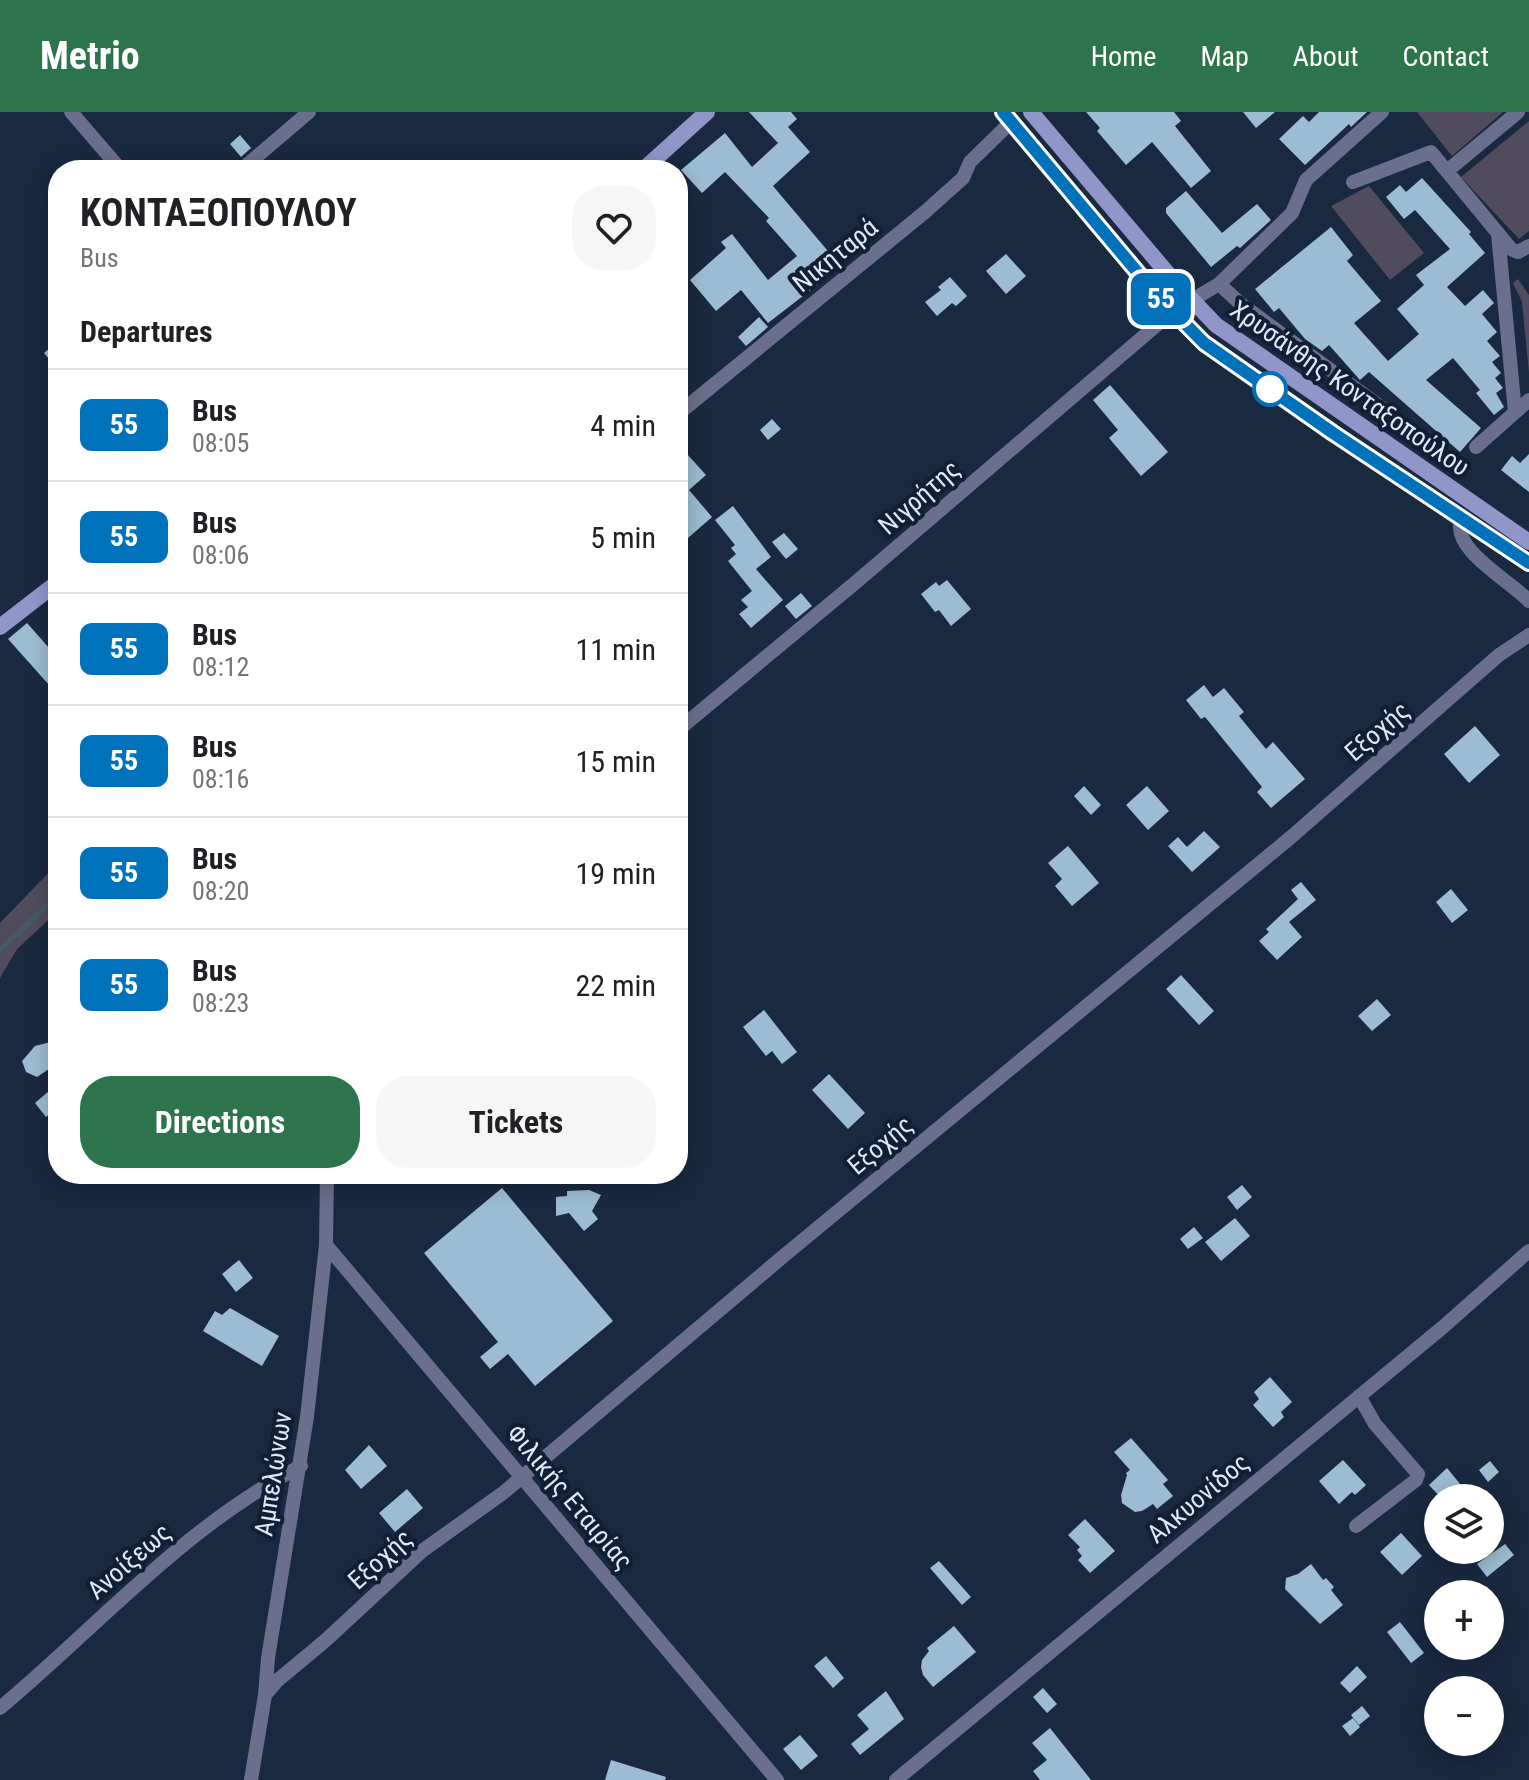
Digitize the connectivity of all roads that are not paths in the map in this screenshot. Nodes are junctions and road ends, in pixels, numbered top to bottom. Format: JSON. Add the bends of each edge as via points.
{"nodes":[{"id":1,"x":71,"y":112,"type":"edge"},
{"id":2,"x":309,"y":112,"type":"edge"},
{"id":3,"x":707,"y":112,"type":"edge"},
{"id":4,"x":1031,"y":112,"type":"edge"},
{"id":5,"x":1382,"y":112,"type":"edge"},
{"id":6,"x":1518,"y":112,"type":"edge"},
{"id":7,"x":1007,"y":117,"type":"edge"},
{"id":8,"x":112,"y":160,"type":"edge"},
{"id":9,"x":253,"y":160,"type":"edge"},
{"id":10,"x":654,"y":160,"type":"edge"},
{"id":11,"x":1447,"y":171,"type":"junction"},
{"id":12,"x":1353,"y":182,"type":"dead end"},
{"id":13,"x":1498,"y":234,"type":"junction"},
{"id":14,"x":1529,"y":246,"type":"edge"},
{"id":15,"x":1219,"y":284,"type":"junction"},
{"id":16,"x":1191,"y":300,"type":"junction"},
{"id":17,"x":1172,"y":312,"type":"junction"},
{"id":18,"x":1529,"y":400,"type":"edge"},
{"id":19,"x":688,"y":406,"type":"edge"},
{"id":20,"x":1515,"y":412,"type":"junction"},
{"id":21,"x":1390,"y":414,"type":"dead end"},
{"id":22,"x":1476,"y":447,"type":"dead end"},
{"id":23,"x":1462,"y":519,"type":"junction"},
{"id":24,"x":1529,"y":542,"type":"edge"},
{"id":25,"x":1529,"y":563,"type":"edge"},
{"id":26,"x":48,"y":590,"type":"edge"},
{"id":27,"x":1529,"y":601,"type":"edge"},
{"id":28,"x":0,"y":627,"type":"edge"},
{"id":29,"x":1529,"y":635,"type":"edge"},
{"id":30,"x":688,"y":722,"type":"edge"},
{"id":31,"x":327,"y":1184,"type":"edge"},
{"id":32,"x":326,"y":1245,"type":"junction"},
{"id":33,"x":1529,"y":1251,"type":"edge"},
{"id":34,"x":1359,"y":1396,"type":"junction"},
{"id":35,"x":301,"y":1466,"type":"junction"},
{"id":36,"x":521,"y":1478,"type":"junction"},
{"id":37,"x":1356,"y":1526,"type":"dead end"},
{"id":38,"x":265,"y":1695,"type":"junction"},
{"id":39,"x":0,"y":1708,"type":"edge"},
{"id":40,"x":251,"y":1780,"type":"edge"},
{"id":41,"x":777,"y":1780,"type":"edge"},
{"id":42,"x":896,"y":1780,"type":"edge"}],
"edges":[{"from":1,"to":8,"type":"street"},
{"from":2,"to":9,"type":"street"},
{"from":3,"to":10,"type":"main road"},
{"from":4,"to":16,"type":"main road","name":"Χρυσάνθης Κονταξοπούλου"},
{"from":5,"to":15,"type":"street","name":"Νιγρήτης","via":[[1306,180],[1292,213]]},
{"from":6,"to":11,"type":"street"},
{"from":7,"to":17,"type":"main road","name":"Χρυσάνθης Κονταξοπούλου"},
{"from":7,"to":19,"type":"street","name":"Νικηταρά","via":[[963,178]]},
{"from":11,"to":12,"type":"street","via":[[1431,152]]},
{"from":11,"to":13,"type":"street"},
{"from":13,"to":14,"type":"street","via":[[1518,252]]},
{"from":13,"to":20,"type":"street"},
{"from":15,"to":16,"type":"street","name":"Νιγρήτης"},
{"from":15,"to":21,"type":"street"},
{"from":16,"to":17,"type":"street","name":"Νιγρήτης"},
{"from":16,"to":24,"type":"main road","name":"Χρυσάνθης Κονταξοπούλου","via":[[1240,343]]},
{"from":17,"to":23,"type":"main road","name":"Χρυσάνθης Κονταξοπούλου","via":[[1204,343]]},
{"from":17,"to":30,"type":"street","name":"Νιγρήτης"},
{"from":18,"to":20,"type":"street"},
{"from":20,"to":22,"type":"street"},
{"from":23,"to":25,"type":"main road","name":"Χρυσάνθης Κονταξοπούλου"},
{"from":23,"to":27,"type":"street","via":[[1459,531],[1464,542]]},
{"from":26,"to":28,"type":"main road"},
{"from":29,"to":36,"type":"street","name":"Εξοχής"},
{"from":31,"to":32,"type":"street","name":"Αμπελώνων"},
{"from":32,"to":35,"type":"street","name":"Αμπελώνων"},
{"from":32,"to":36,"type":"street","name":"Φιλικής Εταιρίας"},
{"from":33,"to":34,"type":"street","name":"Αλκυονίδος"},
{"from":34,"to":37,"type":"street","via":[[1375,1424],[1418,1474]]},
{"from":34,"to":42,"type":"street","name":"Αλκυονίδος"},
{"from":35,"to":38,"type":"street","name":"Αμπελώνων"},
{"from":35,"to":39,"type":"street","name":"Ανοίξεως","via":[[269,1482],[185,1543]]},
{"from":36,"to":38,"type":"street","name":"Εξοχής","via":[[422,1551]]},
{"from":36,"to":41,"type":"street","name":"Φιλικής Εταιρίας"},
{"from":38,"to":40,"type":"street","name":"Αμπελώνων"}]}
